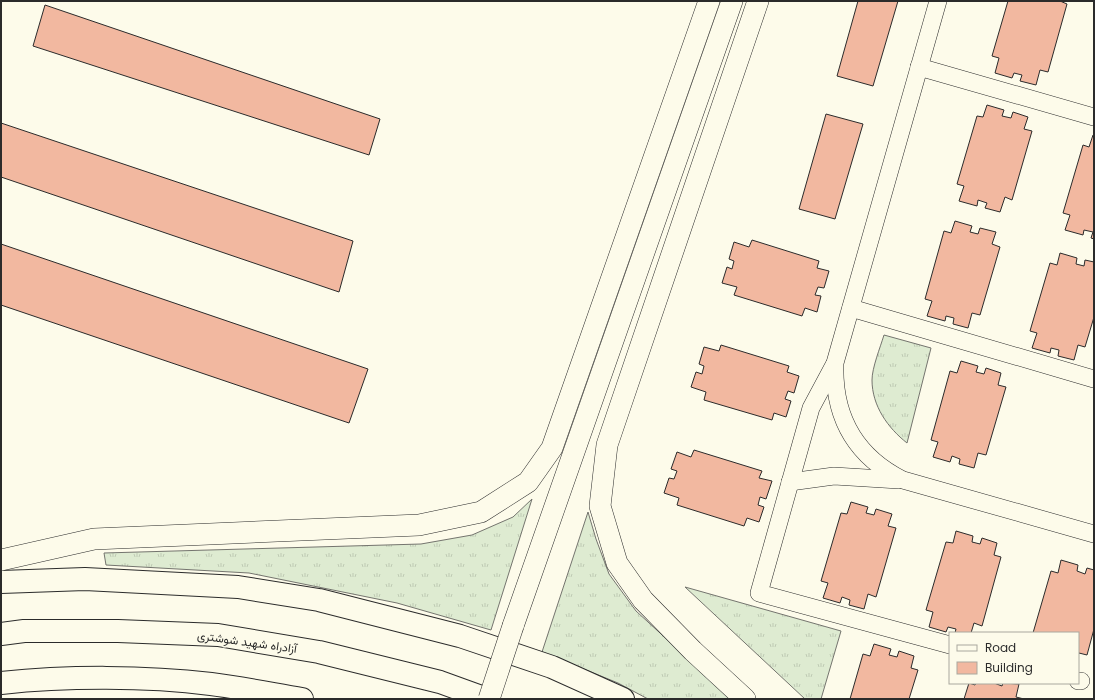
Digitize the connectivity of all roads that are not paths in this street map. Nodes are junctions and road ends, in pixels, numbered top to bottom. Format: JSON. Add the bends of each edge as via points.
{"nodes":[{"id":1,"x":709,"y":1,"type":"edge"},
{"id":2,"x":732,"y":1,"type":"edge"},
{"id":3,"x":758,"y":1,"type":"edge"},
{"id":4,"x":938,"y":1,"type":"edge"},
{"id":5,"x":919,"y":67,"type":"junction"},
{"id":6,"x":1094,"y":116,"type":"edge"},
{"id":7,"x":851,"y":308,"type":"junction"},
{"id":8,"x":835,"y":363,"type":"junction"},
{"id":9,"x":1094,"y":379,"type":"edge"},
{"id":10,"x":903,"y":480,"type":"junction"},
{"id":11,"x":790,"y":482,"type":"junction"},
{"id":12,"x":1094,"y":534,"type":"edge"},
{"id":13,"x":1,"y":560,"type":"edge"},
{"id":14,"x":1,"y":582,"type":"edge"},
{"id":15,"x":1,"y":634,"type":"edge"},
{"id":16,"x":949,"y":646,"type":"edge"},
{"id":17,"x":1,"y":683,"type":"edge"},
{"id":18,"x":302,"y":699,"type":"edge"},
{"id":19,"x":488,"y":699,"type":"edge"},
{"id":20,"x":623,"y":699,"type":"edge"},
{"id":21,"x":745,"y":699,"type":"edge"}],
"edges":[{"from":1,"to":13,"type":"street","via":[[552,448],[528,482],[480,512],[419,525],[94,539]]},
{"from":2,"to":19,"type":"street","bridge":true},
{"from":3,"to":21,"type":"street","via":[[607,445],[600,506],[617,563],[643,600]]},
{"from":4,"to":5,"type":"street"},
{"from":5,"to":6,"type":"street"},
{"from":5,"to":7,"type":"street"},
{"from":7,"to":8,"type":"street"},
{"from":7,"to":9,"type":"street"},
{"from":8,"to":10,"type":"street","via":[[837,397],[847,428],[866,455],[890,474]]},
{"from":8,"to":11,"type":"street","via":[[811,408]]},
{"from":10,"to":11,"type":"street","via":[[834,476]]},
{"from":10,"to":12,"type":"street"},
{"from":11,"to":16,"type":"street","via":[[759,593]]},
{"from":14,"to":20,"type":"highway","via":[[85,579],[230,586],[319,600],[460,636],[552,667]]},
{"from":15,"to":19,"type":"highway","name":"آزادراه شهید شوشتری","via":[[24,631],[118,631],[218,635],[319,652],[440,682]]},
{"from":17,"to":18,"type":"highway","via":[[116,678],[211,684]]}]}
